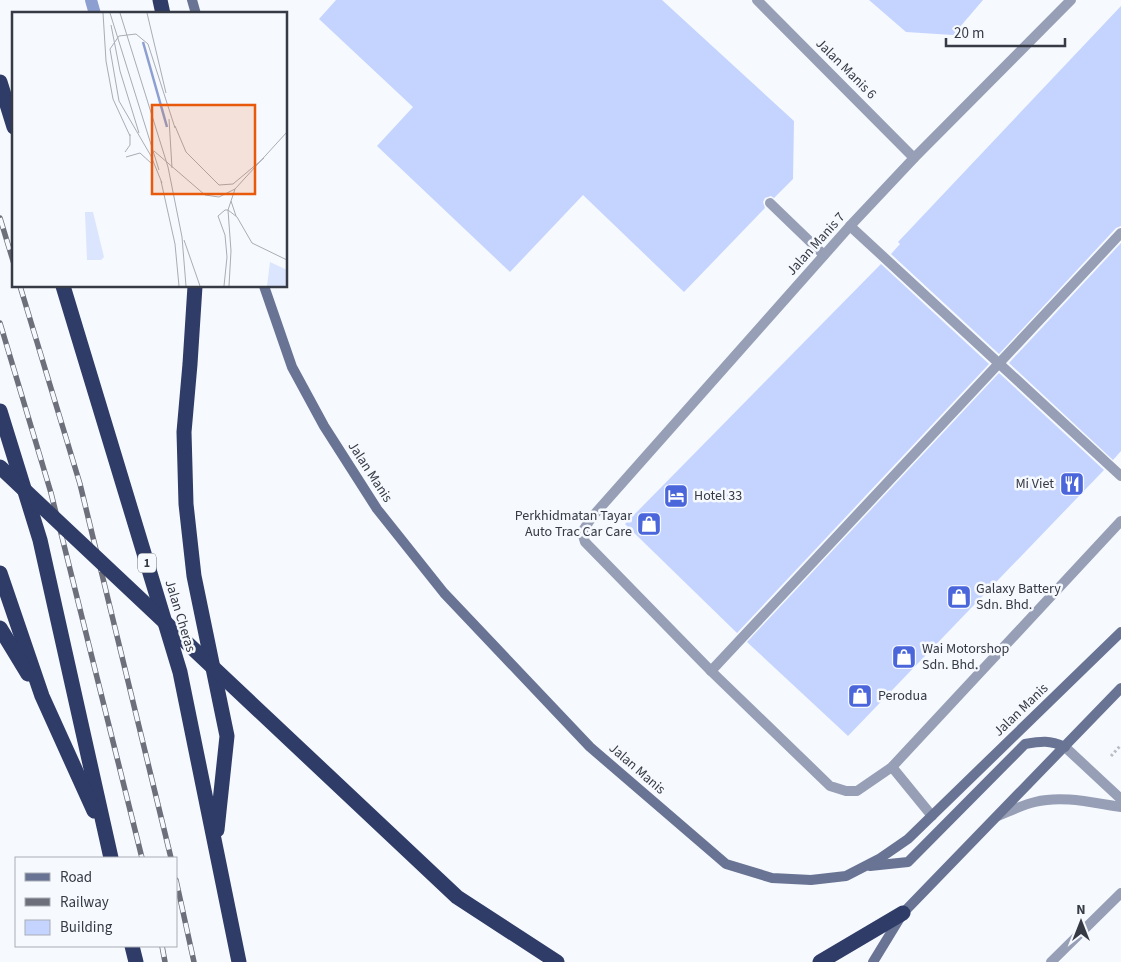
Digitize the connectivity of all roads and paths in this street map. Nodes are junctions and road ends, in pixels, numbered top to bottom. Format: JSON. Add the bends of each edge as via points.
{"nodes":[{"id":1,"x":757,"y":0,"type":"edge"},
{"id":2,"x":1071,"y":0,"type":"edge"},
{"id":3,"x":0,"y":82,"type":"edge"},
{"id":4,"x":12,"y":121,"type":"edge"},
{"id":5,"x":914,"y":158,"type":"junction"},
{"id":6,"x":770,"y":203,"type":"dead end"},
{"id":7,"x":850,"y":226,"type":"junction"},
{"id":8,"x":1121,"y":233,"type":"edge"},
{"id":9,"x":824,"y":255,"type":"junction"},
{"id":10,"x":64,"y":288,"type":"edge"},
{"id":11,"x":195,"y":288,"type":"edge"},
{"id":12,"x":265,"y":288,"type":"edge"},
{"id":13,"x":999,"y":363,"type":"junction"},
{"id":14,"x":0,"y":411,"type":"edge"},
{"id":15,"x":0,"y":467,"type":"edge"},
{"id":16,"x":1121,"y":476,"type":"edge"},
{"id":17,"x":1121,"y":521,"type":"edge"},
{"id":18,"x":0,"y":573,"type":"edge"},
{"id":19,"x":0,"y":628,"type":"edge"},
{"id":20,"x":1121,"y":632,"type":"edge"},
{"id":21,"x":711,"y":670,"type":"junction"},
{"id":22,"x":1121,"y":688,"type":"edge"},
{"id":23,"x":42,"y":696,"type":"junction"},
{"id":24,"x":1065,"y":748,"type":"junction"},
{"id":25,"x":892,"y":766,"type":"junction"},
{"id":26,"x":1121,"y":799,"type":"edge"},
{"id":27,"x":1121,"y":807,"type":"edge"},
{"id":28,"x":932,"y":816,"type":"junction"},
{"id":29,"x":998,"y":816,"type":"junction"},
{"id":30,"x":108,"y":842,"type":"junction"},
{"id":31,"x":215,"y":844,"type":"junction"},
{"id":32,"x":112,"y":857,"type":"edge"},
{"id":33,"x":864,"y":866,"type":"junction"},
{"id":34,"x":1121,"y":893,"type":"edge"},
{"id":35,"x":903,"y":913,"type":"junction"},
{"id":36,"x":132,"y":947,"type":"edge"},
{"id":37,"x":136,"y":962,"type":"edge"},
{"id":38,"x":239,"y":962,"type":"edge"},
{"id":39,"x":557,"y":962,"type":"edge"},
{"id":40,"x":820,"y":962,"type":"edge"},
{"id":41,"x":873,"y":962,"type":"edge"},
{"id":42,"x":1051,"y":962,"type":"edge"}],
"edges":[{"from":1,"to":5,"type":"street","name":"Jalan Manis 6"},
{"from":2,"to":5,"type":"street","name":"Jalan Manis 7"},
{"from":3,"to":4,"type":"highway"},
{"from":5,"to":7,"type":"street","name":"Jalan Manis 7"},
{"from":6,"to":9,"type":"street"},
{"from":7,"to":9,"type":"street","name":"Jalan Manis 7"},
{"from":7,"to":13,"type":"street"},
{"from":8,"to":13,"type":"street"},
{"from":9,"to":21,"type":"street","name":"Jalan Manis 7","via":[[582,532],[585,542]]},
{"from":10,"to":31,"type":"highway","name":"Jalan Cheras","number":"1","via":[[180,672]]},
{"from":11,"to":31,"type":"highway","via":[[184,432],[186,504],[194,576],[227,736]]},
{"from":12,"to":33,"type":"street","name":"Jalan Manis","via":[[292,367],[324,426],[377,509],[444,593],[590,747],[726,864],[772,878],[810,880],[846,876]]},
{"from":13,"to":16,"type":"street"},
{"from":13,"to":21,"type":"street"},
{"from":14,"to":30,"type":"highway","via":[[40,540]]},
{"from":15,"to":39,"type":"highway","bridge":true,"via":[[457,897]]},
{"from":17,"to":25,"type":"street"},
{"from":18,"to":23,"type":"highway"},
{"from":19,"to":23,"type":"highway"},
{"from":20,"to":28,"type":"street","name":"Jalan Manis"},
{"from":21,"to":25,"type":"street","via":[[830,786],[857,791]]},
{"from":22,"to":24,"type":"street"},
{"from":23,"to":30,"type":"highway"},
{"from":24,"to":26,"type":"street"},
{"from":24,"to":29,"type":"street"},
{"from":24,"to":33,"type":"street","via":[[1053,742],[1025,744],[908,862]]},
{"from":25,"to":28,"type":"street"},
{"from":27,"to":29,"type":"street","via":[[1056,799],[1035,802]]},
{"from":28,"to":33,"type":"street","name":"Jalan Manis","via":[[908,839]]},
{"from":29,"to":35,"type":"street"},
{"from":30,"to":32,"type":"highway"},
{"from":31,"to":38,"type":"highway","name":"Jalan Cheras","number":"1"},
{"from":34,"to":42,"type":"street"},
{"from":35,"to":40,"type":"highway"},
{"from":35,"to":41,"type":"street"},
{"from":36,"to":37,"type":"highway"}]}
